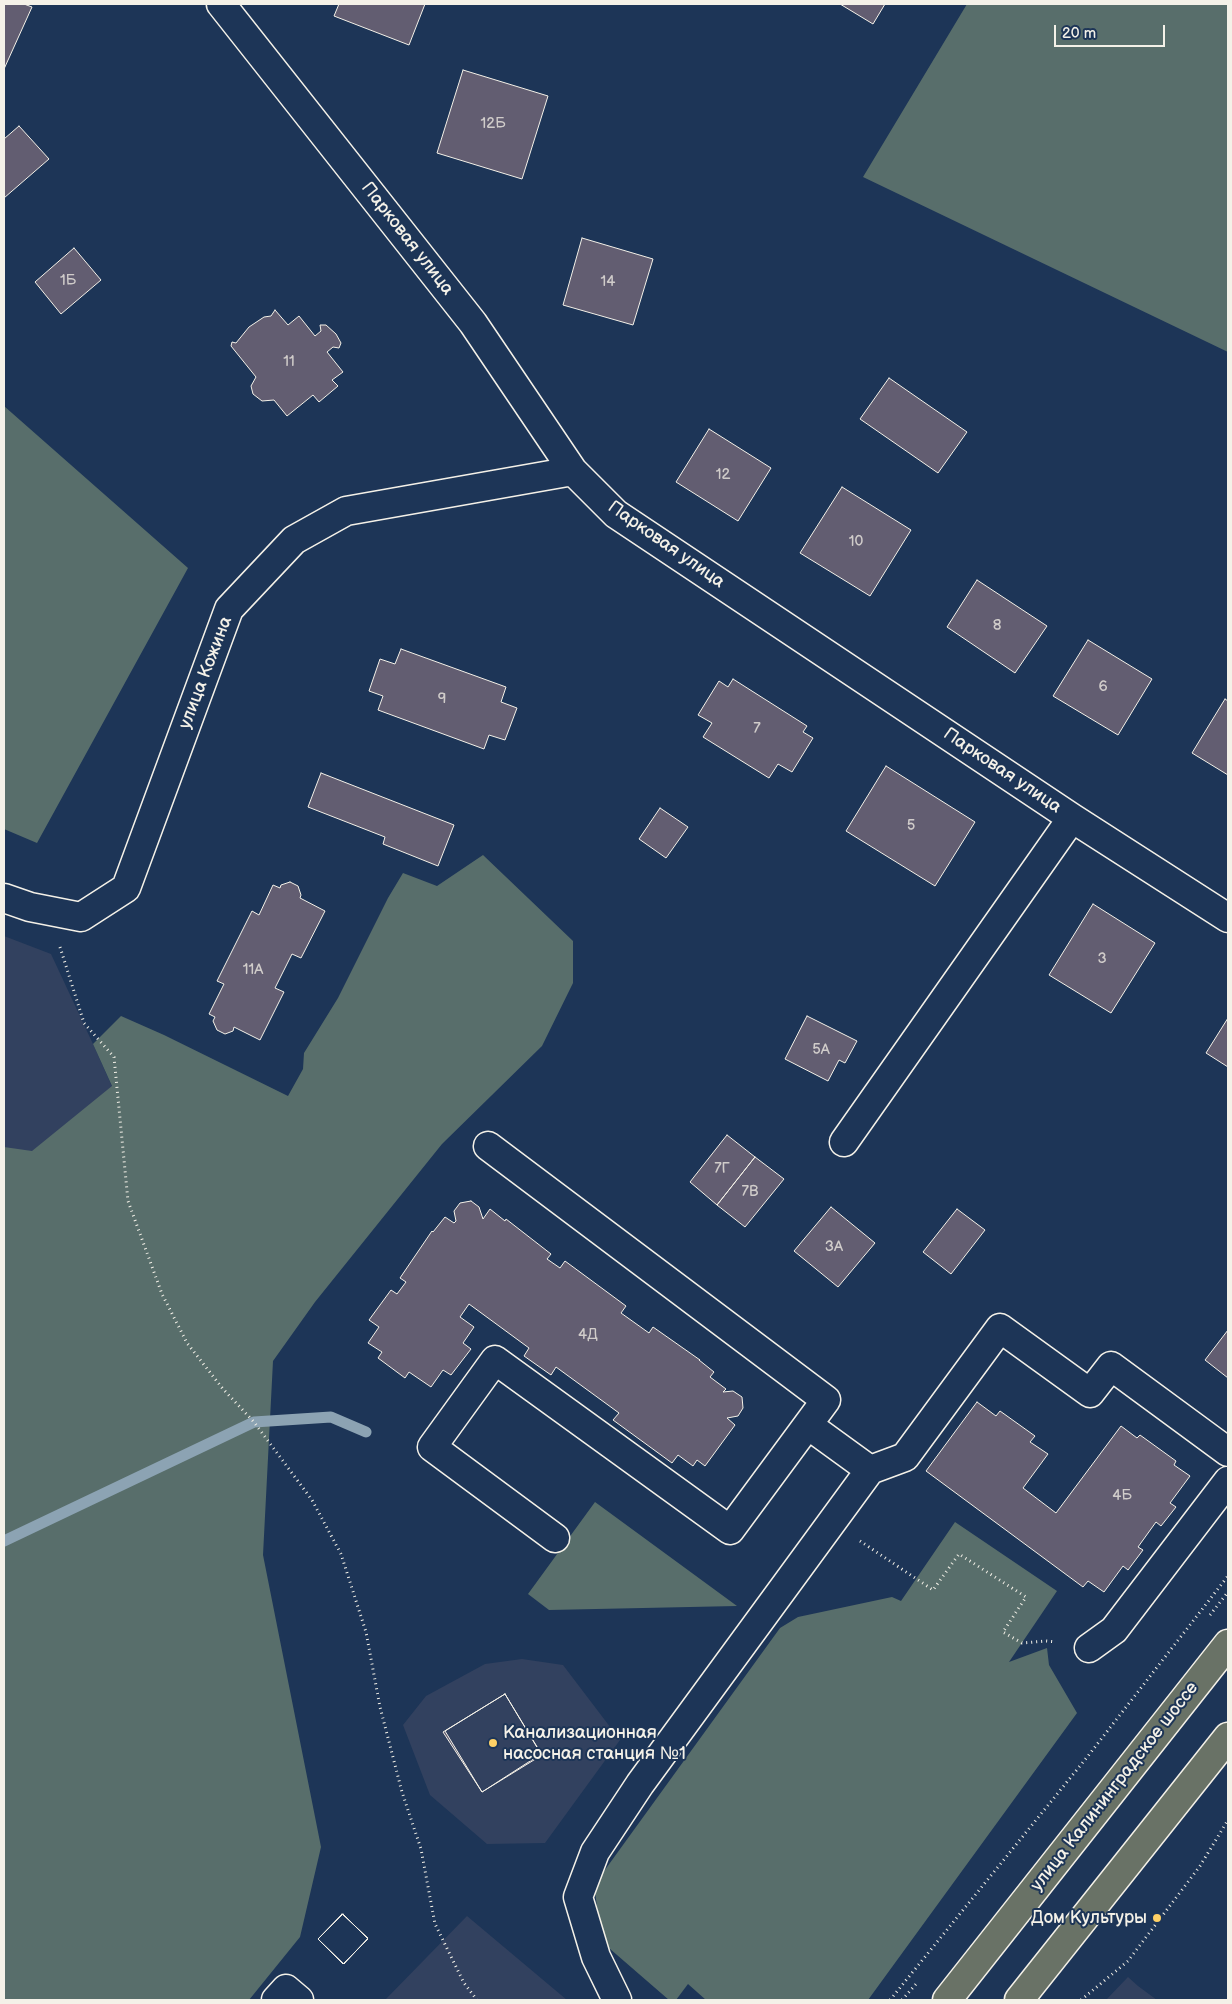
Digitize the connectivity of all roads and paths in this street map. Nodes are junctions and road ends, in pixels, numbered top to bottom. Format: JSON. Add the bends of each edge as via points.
{"nodes":[{"id":1,"x":221,"y":4,"type":"edge"},
{"id":2,"x":573,"y":471,"type":"junction"},
{"id":3,"x":1072,"y":818,"type":"junction"},
{"id":4,"x":4,"y":898,"type":"edge"},
{"id":5,"x":53,"y":912,"type":"junction"},
{"id":6,"x":1228,"y":918,"type":"edge"},
{"id":7,"x":844,"y":1142,"type":"dead end"},
{"id":8,"x":488,"y":1146,"type":"dead end"},
{"id":9,"x":808,"y":1425,"type":"junction"},
{"id":10,"x":1228,"y":1452,"type":"edge"},
{"id":11,"x":870,"y":1470,"type":"junction"},
{"id":12,"x":1228,"y":1481,"type":"edge"},
{"id":13,"x":832,"y":1522,"type":"junction"},
{"id":14,"x":555,"y":1538,"type":"dead end"},
{"id":15,"x":1228,"y":1576,"type":"edge"},
{"id":16,"x":1046,"y":1641,"type":"dead end"},
{"id":17,"x":1228,"y":1644,"type":"edge"},
{"id":18,"x":1089,"y":1648,"type":"dead end"},
{"id":19,"x":1228,"y":1737,"type":"edge"},
{"id":20,"x":1228,"y":1820,"type":"edge"},
{"id":21,"x":276,"y":2000,"type":"edge"},
{"id":22,"x":299,"y":2000,"type":"edge"},
{"id":23,"x":477,"y":2000,"type":"edge"},
{"id":24,"x":617,"y":2000,"type":"edge"},
{"id":25,"x":890,"y":2000,"type":"edge"},
{"id":26,"x":946,"y":2000,"type":"edge"},
{"id":27,"x":1019,"y":2000,"type":"edge"},
{"id":28,"x":1081,"y":2000,"type":"edge"}],
"edges":[{"from":1,"to":2,"type":"street","name":"Парковая улица","via":[[473,324]]},
{"from":2,"to":3,"type":"street","name":"Парковая улица","via":[[616,514]]},
{"from":2,"to":5,"type":"street","name":"улица Кожина","via":[[346,511],[294,540],[229,609],[126,888],[81,917]]},
{"from":3,"to":6,"type":"street","name":"Парковая улица"},
{"from":3,"to":7,"type":"street"},
{"from":4,"to":5,"type":"street","name":"улица Кожина"},
{"from":5,"to":23,"type":"path","via":[[60,947],[84,1023],[114,1057],[128,1201],[162,1294],[187,1343],[254,1422],[312,1500],[341,1554],[366,1632],[402,1792],[421,1849],[435,1924],[464,1983]]},
{"from":8,"to":9,"type":"street","via":[[826,1400]]},
{"from":9,"to":11,"type":"street"},
{"from":9,"to":14,"type":"street","via":[[730,1530],[495,1360],[432,1447]]},
{"from":10,"to":11,"type":"street","via":[[1111,1366],[1090,1393],[1000,1328],[905,1457]]},
{"from":11,"to":13,"type":"street"},
{"from":12,"to":18,"type":"street","via":[[1114,1630]]},
{"from":13,"to":16,"type":"path","via":[[933,1590],[959,1554],[1026,1597],[1003,1632],[1022,1643]]},
{"from":13,"to":24,"type":"street","via":[[640,1784],[595,1852],[578,1897],[596,1957]]},
{"from":15,"to":25,"type":"path","via":[[1088,1756]]},
{"from":17,"to":26,"type":"main road","name":"улица Калининградское шоссе"},
{"from":19,"to":27,"type":"main road"},
{"from":20,"to":28,"type":"path","via":[[1200,1866],[1128,1961]]},
{"from":21,"to":22,"type":"street","via":[[286,1989]]}]}
